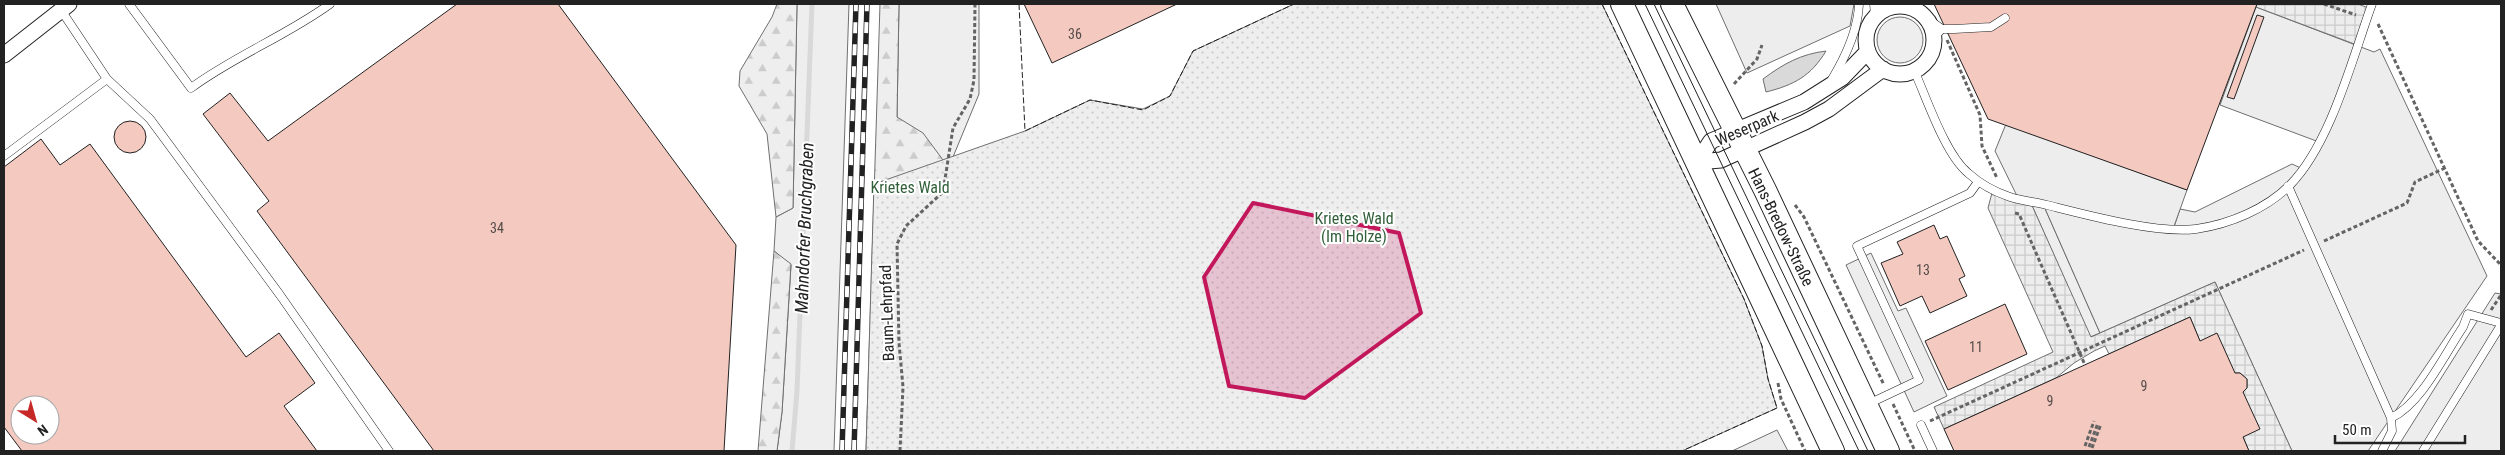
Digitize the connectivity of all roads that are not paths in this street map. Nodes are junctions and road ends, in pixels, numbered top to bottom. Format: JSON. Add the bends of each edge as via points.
{"nodes":[{"id":1,"x":129,"y":4,"type":"edge"},
{"id":2,"x":330,"y":4,"type":"edge"},
{"id":3,"x":1622,"y":4,"type":"edge"},
{"id":4,"x":1672,"y":4,"type":"edge"},
{"id":5,"x":1859,"y":4,"type":"edge"},
{"id":6,"x":2372,"y":4,"type":"edge"},
{"id":7,"x":1899,"y":5,"type":"edge"},
{"id":8,"x":65,"y":7,"type":"edge"},
{"id":9,"x":1875,"y":10,"type":"edge"},
{"id":10,"x":2005,"y":18,"type":"dead end"},
{"id":11,"x":1938,"y":33,"type":"junction"},
{"id":12,"x":1868,"y":51,"type":"junction"},
{"id":13,"x":4,"y":54,"type":"edge"},
{"id":14,"x":1883,"y":69,"type":"junction"},
{"id":15,"x":1914,"y":70,"type":"junction"},
{"id":16,"x":107,"y":79,"type":"junction"},
{"id":17,"x":1825,"y":90,"type":"junction"},
{"id":18,"x":1739,"y":140,"type":"junction"},
{"id":19,"x":4,"y":156,"type":"edge"},
{"id":20,"x":1696,"y":162,"type":"junction"},
{"id":21,"x":1978,"y":182,"type":"junction"},
{"id":22,"x":2288,"y":186,"type":"junction"},
{"id":23,"x":2501,"y":324,"type":"edge"},
{"id":24,"x":1866,"y":405,"type":"junction"},
{"id":25,"x":2392,"y":418,"type":"junction"},
{"id":26,"x":1921,"y":425,"type":"road end"},
{"id":27,"x":389,"y":451,"type":"edge"},
{"id":28,"x":1834,"y":451,"type":"edge"},
{"id":29,"x":1888,"y":451,"type":"edge"},
{"id":30,"x":1933,"y":451,"type":"edge"},
{"id":31,"x":2382,"y":451,"type":"edge"},
{"id":32,"x":2423,"y":451,"type":"edge"}],
"edges":[{"from":1,"to":2,"type":"lane","via":[[191,88],[210,74],[306,22]]},
{"from":3,"to":20,"type":"main road"},
{"from":4,"to":18,"type":"main road","name":"Hans-Bredow-Straße"},
{"from":5,"to":17,"type":"lane","via":[[1844,59]]},
{"from":6,"to":22,"type":"lane","via":[[2340,95],[2316,148]]},
{"from":7,"to":9,"type":"street"},
{"from":7,"to":11,"type":"street","via":[[1910,7],[1926,18]]},
{"from":8,"to":13,"type":"street"},
{"from":8,"to":16,"type":"lane"},
{"from":9,"to":12,"type":"street","via":[[1868,27]]},
{"from":10,"to":11,"type":"lane","via":[[1990,27]]},
{"from":11,"to":15,"type":"street","via":[[1929,57]]},
{"from":12,"to":14,"type":"street"},
{"from":12,"to":17,"type":"street","name":"Weserpark","via":[[1853,68]]},
{"from":14,"to":15,"type":"street","via":[[1903,73]]},
{"from":14,"to":18,"type":"street","name":"Weserpark","via":[[1829,110]]},
{"from":15,"to":21,"type":"lane","via":[[1949,149]]},
{"from":16,"to":19,"type":"lane"},
{"from":16,"to":27,"type":"lane","via":[[150,119],[280,294]]},
{"from":17,"to":18,"type":"street","name":"Weserpark"},
{"from":18,"to":20,"type":"street","name":"Weserpark","via":[[1720,160]]},
{"from":18,"to":20,"type":"street","name":"Weserpark","via":[[1712,141]]},
{"from":18,"to":24,"type":"main road","name":"Hans-Bredow-Straße"},
{"from":20,"to":28,"type":"main road"},
{"from":21,"to":22,"type":"lane","via":[[2012,197],[2173,230],[2194,229],[2232,220],[2254,210]]},
{"from":21,"to":24,"type":"lane","via":[[1970,193],[1857,246],[1920,380]]},
{"from":22,"to":25,"type":"lane"},
{"from":23,"to":25,"type":"lane","via":[[2468,314],[2414,401]]},
{"from":23,"to":32,"type":"lane"},
{"from":24,"to":29,"type":"main road","name":"Hans-Bredow-Straße"},
{"from":25,"to":31,"type":"lane","via":[[2392,432]]},
{"from":26,"to":30,"type":"lane"}]}
